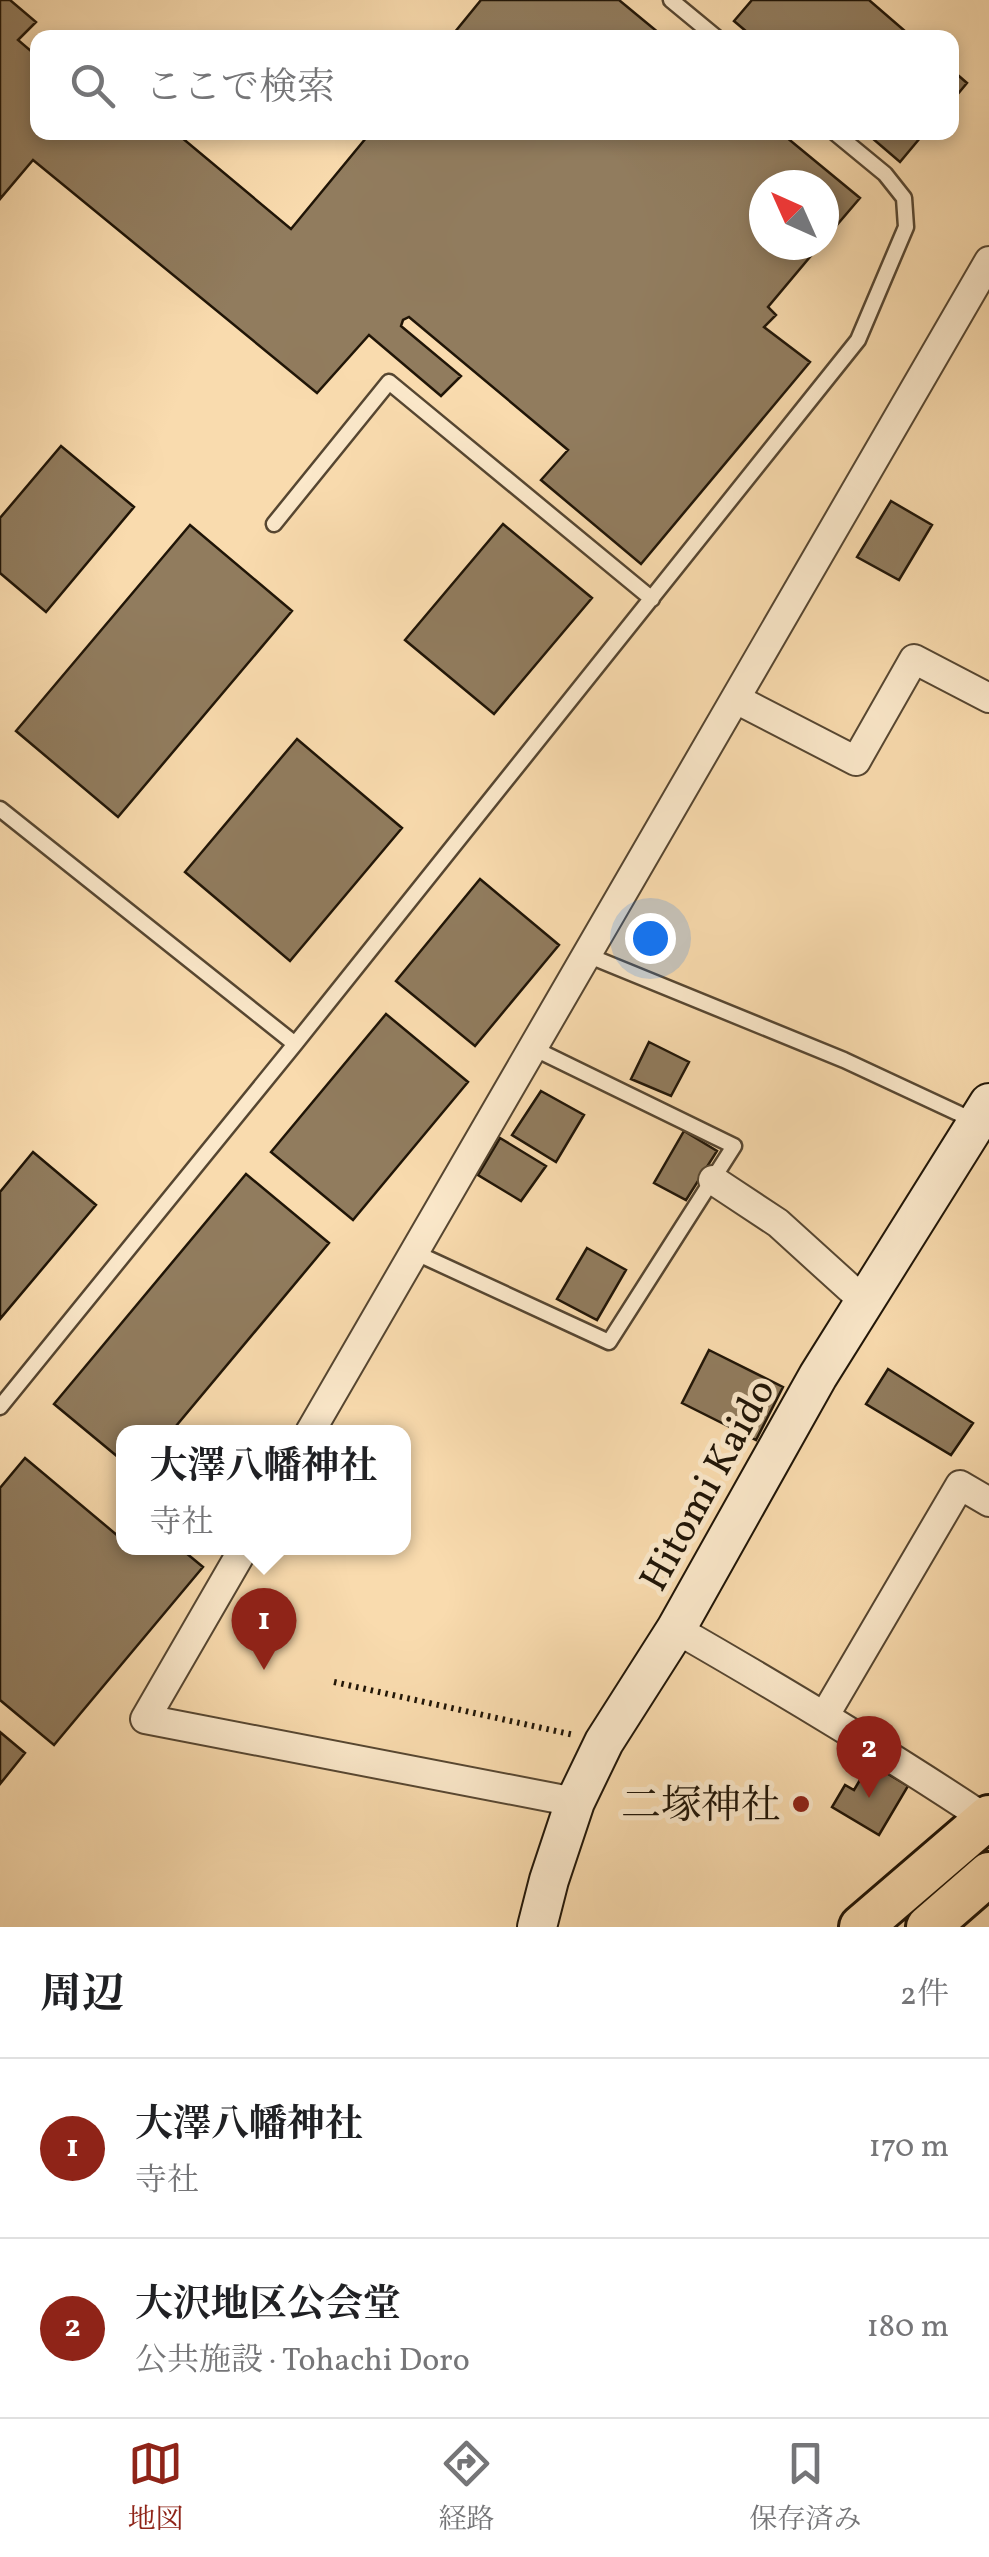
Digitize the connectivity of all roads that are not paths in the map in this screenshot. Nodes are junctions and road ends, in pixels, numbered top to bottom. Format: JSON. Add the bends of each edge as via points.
{"nodes":[{"id":1,"x":672,"y":0,"type":"edge"},
{"id":2,"x":708,"y":30,"type":"edge"},
{"id":3,"x":844,"y":140,"type":"edge"},
{"id":4,"x":989,"y":261,"type":"edge"},
{"id":5,"x":274,"y":524,"type":"dead end"},
{"id":6,"x":652,"y":600,"type":"junction"},
{"id":7,"x":989,"y":698,"type":"edge"},
{"id":8,"x":736,"y":699,"type":"junction"},
{"id":9,"x":0,"y":809,"type":"edge"},
{"id":10,"x":587,"y":955,"type":"junction"},
{"id":11,"x":295,"y":1044,"type":"junction"},
{"id":12,"x":533,"y":1048,"type":"junction"},
{"id":13,"x":983,"y":1112,"type":"edge"},
{"id":14,"x":713,"y":1180,"type":"junction"},
{"id":15,"x":414,"y":1252,"type":"junction"},
{"id":16,"x":864,"y":1302,"type":"junction"},
{"id":17,"x":0,"y":1407,"type":"edge"},
{"id":18,"x":314,"y":1425,"type":"edge"},
{"id":19,"x":989,"y":1502,"type":"edge"},
{"id":20,"x":240,"y":1555,"type":"edge"},
{"id":21,"x":676,"y":1629,"type":"junction"},
{"id":22,"x":825,"y":1715,"type":"junction"},
{"id":23,"x":575,"y":1802,"type":"junction"},
{"id":24,"x":988,"y":1819,"type":"edge"},
{"id":25,"x":989,"y":1874,"type":"edge"},
{"id":26,"x":537,"y":1927,"type":"edge"},
{"id":27,"x":861,"y":1927,"type":"edge"},
{"id":28,"x":928,"y":1927,"type":"edge"}],
"edges":[{"from":1,"to":2,"type":"lane"},
{"from":3,"to":6,"type":"lane","via":[[904,198],[906,227],[858,340]]},
{"from":4,"to":8,"type":"street"},
{"from":5,"to":6,"type":"lane","via":[[389,382]]},
{"from":6,"to":11,"type":"lane"},
{"from":7,"to":8,"type":"street","via":[[914,659],[856,761]]},
{"from":8,"to":10,"type":"street"},
{"from":9,"to":11,"type":"lane"},
{"from":10,"to":12,"type":"street"},
{"from":10,"to":13,"type":"lane"},
{"from":11,"to":17,"type":"lane"},
{"from":12,"to":14,"type":"lane","via":[[734,1146]]},
{"from":12,"to":15,"type":"street"},
{"from":13,"to":16,"type":"main road","name":"Hitomi Kaido"},
{"from":14,"to":15,"type":"lane","via":[[609,1342]]},
{"from":14,"to":16,"type":"street","via":[[778,1223]]},
{"from":15,"to":18,"type":"street"},
{"from":16,"to":21,"type":"main road","name":"Hitomi Kaido"},
{"from":19,"to":22,"type":"street","via":[[960,1484]]},
{"from":20,"to":23,"type":"street","via":[[145,1719]]},
{"from":21,"to":22,"type":"street"},
{"from":21,"to":23,"type":"main road","name":"Hitomi Kaido","via":[[604,1742]]},
{"from":22,"to":24,"type":"street"},
{"from":23,"to":26,"type":"main road","name":"Hitomi Kaido"},
{"from":24,"to":27,"type":"main road"},
{"from":25,"to":28,"type":"main road"}]}
